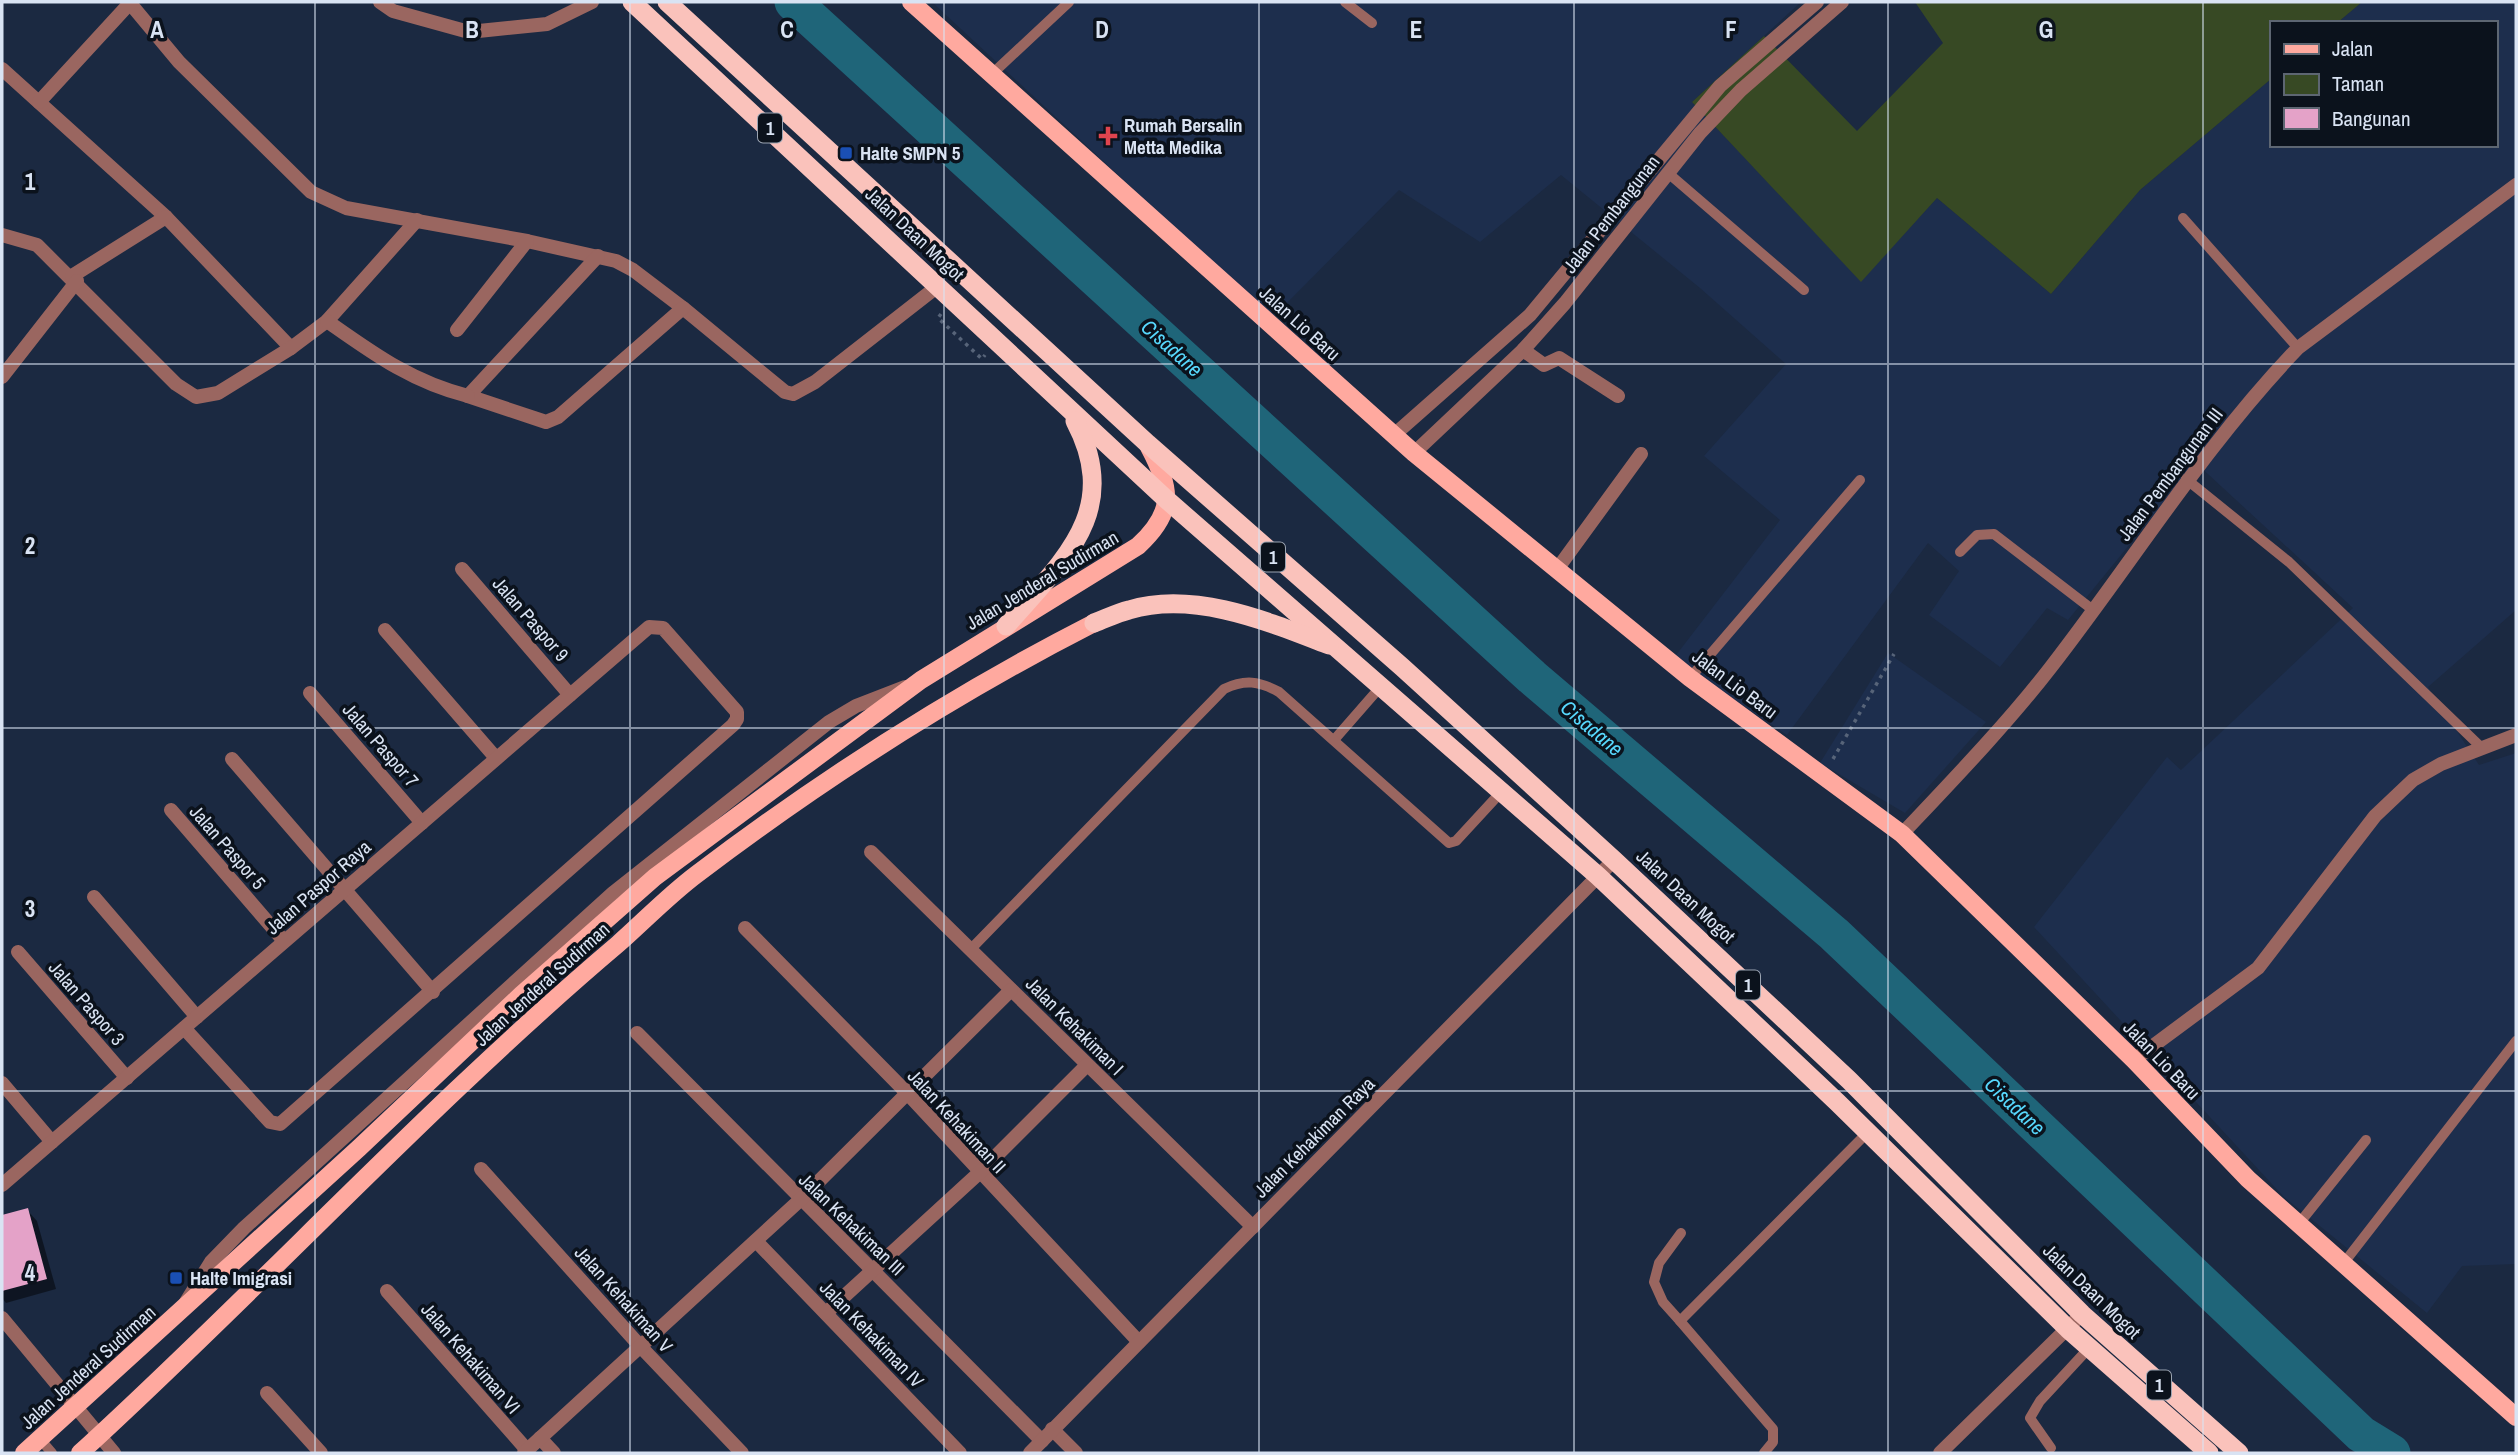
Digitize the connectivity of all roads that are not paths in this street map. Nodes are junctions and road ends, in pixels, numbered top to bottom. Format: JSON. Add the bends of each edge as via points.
{"nodes":[{"id":1,"x":130,"y":2,"type":"edge"},
{"id":2,"x":380,"y":2,"type":"edge"},
{"id":3,"x":592,"y":2,"type":"edge"},
{"id":4,"x":632,"y":2,"type":"edge"},
{"id":5,"x":667,"y":2,"type":"edge"},
{"id":6,"x":911,"y":2,"type":"edge"},
{"id":7,"x":1069,"y":2,"type":"edge"},
{"id":8,"x":1345,"y":2,"type":"edge"},
{"id":9,"x":1817,"y":2,"type":"edge"},
{"id":10,"x":1842,"y":2,"type":"edge"},
{"id":11,"x":1372,"y":23,"type":"dead end"},
{"id":12,"x":2,"y":69,"type":"edge"},
{"id":13,"x":992,"y":74,"type":"junction"},
{"id":14,"x":39,"y":102,"type":"junction"},
{"id":15,"x":1668,"y":173,"type":"junction"},
{"id":16,"x":2516,"y":185,"type":"edge"},
{"id":17,"x":166,"y":217,"type":"junction"},
{"id":18,"x":2183,"y":218,"type":"dead end"},
{"id":19,"x":417,"y":220,"type":"junction"},
{"id":20,"x":2,"y":235,"type":"edge"},
{"id":21,"x":527,"y":241,"type":"junction"},
{"id":22,"x":598,"y":256,"type":"junction"},
{"id":23,"x":74,"y":279,"type":"junction"},
{"id":24,"x":934,"y":282,"type":"junction"},
{"id":25,"x":1804,"y":290,"type":"dead end"},
{"id":26,"x":683,"y":308,"type":"junction"},
{"id":27,"x":327,"y":321,"type":"junction"},
{"id":28,"x":457,"y":330,"type":"dead end"},
{"id":29,"x":291,"y":348,"type":"junction"},
{"id":30,"x":2298,"y":348,"type":"junction"},
{"id":31,"x":1523,"y":350,"type":"junction"},
{"id":32,"x":2,"y":377,"type":"edge"},
{"id":33,"x":468,"y":396,"type":"junction"},
{"id":34,"x":1618,"y":396,"type":"dead end"},
{"id":35,"x":1068,"y":407,"type":"junction"},
{"id":36,"x":1394,"y":435,"type":"junction"},
{"id":37,"x":1147,"y":444,"type":"junction"},
{"id":38,"x":1414,"y":453,"type":"junction"},
{"id":39,"x":1641,"y":454,"type":"dead end"},
{"id":40,"x":1860,"y":480,"type":"dead end"},
{"id":41,"x":2186,"y":480,"type":"junction"},
{"id":42,"x":1167,"y":500,"type":"junction"},
{"id":43,"x":1960,"y":552,"type":"dead end"},
{"id":44,"x":1558,"y":568,"type":"junction"},
{"id":45,"x":462,"y":569,"type":"dead end"},
{"id":46,"x":2093,"y":610,"type":"junction"},
{"id":47,"x":1094,"y":623,"type":"joint"},
{"id":48,"x":1006,"y":626,"type":"junction"},
{"id":49,"x":385,"y":630,"type":"dead end"},
{"id":50,"x":1343,"y":651,"type":"junction"},
{"id":51,"x":1690,"y":678,"type":"junction"},
{"id":52,"x":1382,"y":685,"type":"junction"},
{"id":53,"x":310,"y":693,"type":"dead end"},
{"id":54,"x":570,"y":695,"type":"junction"},
{"id":55,"x":2516,"y":735,"type":"edge"},
{"id":56,"x":1334,"y":740,"type":"junction"},
{"id":57,"x":2482,"y":748,"type":"junction"},
{"id":58,"x":496,"y":758,"type":"junction"},
{"id":59,"x":232,"y":759,"type":"dead end"},
{"id":60,"x":1503,"y":790,"type":"junction"},
{"id":61,"x":171,"y":810,"type":"dead end"},
{"id":62,"x":422,"y":823,"type":"junction"},
{"id":63,"x":1902,"y":834,"type":"junction"},
{"id":64,"x":871,"y":852,"type":"dead end"},
{"id":65,"x":1614,"y":860,"type":"junction"},
{"id":66,"x":1598,"y":876,"type":"junction"},
{"id":67,"x":345,"y":889,"type":"junction"},
{"id":68,"x":94,"y":897,"type":"dead end"},
{"id":69,"x":745,"y":928,"type":"dead end"},
{"id":70,"x":284,"y":941,"type":"junction"},
{"id":71,"x":971,"y":950,"type":"junction"},
{"id":72,"x":18,"y":953,"type":"dead end"},
{"id":73,"x":1011,"y":990,"type":"junction"},
{"id":74,"x":433,"y":992,"type":"junction"},
{"id":75,"x":197,"y":1017,"type":"junction"},
{"id":76,"x":184,"y":1028,"type":"junction"},
{"id":77,"x":637,"y":1032,"type":"dead end"},
{"id":78,"x":2516,"y":1041,"type":"edge"},
{"id":79,"x":2134,"y":1060,"type":"junction"},
{"id":80,"x":1087,"y":1065,"type":"junction"},
{"id":81,"x":127,"y":1078,"type":"junction"},
{"id":82,"x":2,"y":1083,"type":"edge"},
{"id":83,"x":908,"y":1094,"type":"junction"},
{"id":84,"x":1868,"y":1132,"type":"junction"},
{"id":85,"x":2366,"y":1140,"type":"dead end"},
{"id":86,"x":52,"y":1142,"type":"junction"},
{"id":87,"x":481,"y":1168,"type":"dead end"},
{"id":88,"x":979,"y":1173,"type":"junction"},
{"id":89,"x":2,"y":1185,"type":"edge"},
{"id":90,"x":800,"y":1200,"type":"junction"},
{"id":91,"x":2297,"y":1226,"type":"junction"},
{"id":92,"x":1253,"y":1227,"type":"junction"},
{"id":93,"x":1681,"y":1233,"type":"dead end"},
{"id":94,"x":756,"y":1241,"type":"junction"},
{"id":95,"x":2343,"y":1264,"type":"junction"},
{"id":96,"x":874,"y":1272,"type":"junction"},
{"id":97,"x":387,"y":1290,"type":"dead end"},
{"id":98,"x":826,"y":1313,"type":"junction"},
{"id":99,"x":2,"y":1318,"type":"edge"},
{"id":100,"x":1680,"y":1321,"type":"junction"},
{"id":101,"x":2075,"y":1321,"type":"junction"},
{"id":102,"x":1139,"y":1342,"type":"junction"},
{"id":103,"x":640,"y":1346,"type":"junction"},
{"id":104,"x":2089,"y":1348,"type":"junction"},
{"id":105,"x":267,"y":1394,"type":"dead end"},
{"id":106,"x":74,"y":1407,"type":"junction"},
{"id":107,"x":2516,"y":1417,"type":"edge"},
{"id":108,"x":1052,"y":1429,"type":"junction"},
{"id":109,"x":98,"y":1437,"type":"junction"},
{"id":110,"x":540,"y":1438,"type":"junction"},
{"id":111,"x":40,"y":1439,"type":"junction"},
{"id":112,"x":1042,"y":1441,"type":"junction"},
{"id":113,"x":2051,"y":1448,"type":"dead end"},
{"id":114,"x":525,"y":1452,"type":"edge"},
{"id":115,"x":24,"y":1453,"type":"edge"},
{"id":116,"x":52,"y":1453,"type":"edge"},
{"id":117,"x":80,"y":1453,"type":"edge"},
{"id":118,"x":114,"y":1453,"type":"edge"},
{"id":119,"x":321,"y":1453,"type":"edge"},
{"id":120,"x":554,"y":1453,"type":"edge"},
{"id":121,"x":742,"y":1453,"type":"edge"},
{"id":122,"x":960,"y":1453,"type":"edge"},
{"id":123,"x":1030,"y":1453,"type":"edge"},
{"id":124,"x":1076,"y":1453,"type":"edge"},
{"id":125,"x":1763,"y":1453,"type":"edge"},
{"id":126,"x":1941,"y":1453,"type":"edge"},
{"id":127,"x":2209,"y":1453,"type":"edge"},
{"id":128,"x":2239,"y":1453,"type":"edge"}],
"edges":[{"from":1,"to":14,"type":"street"},
{"from":1,"to":19,"type":"street","via":[[178,62],[311,192],[346,208]]},
{"from":2,"to":3,"type":"street","via":[[393,11],[469,32],[547,24]]},
{"from":4,"to":24,"type":"highway","name":"Jalan Daan Mogot","number":"1"},
{"from":5,"to":37,"type":"highway","name":"Jalan Daan Mogot","number":"1"},
{"from":6,"to":13,"type":"main road","name":"Jalan Lio Baru"},
{"from":7,"to":13,"type":"lane"},
{"from":8,"to":11,"type":"lane"},
{"from":9,"to":36,"type":"street","name":"Jalan Pembangunan","via":[[1720,86],[1530,314]]},
{"from":10,"to":15,"type":"street","name":"Jalan Pembangunan","via":[[1741,90]]},
{"from":12,"to":14,"type":"street"},
{"from":13,"to":36,"type":"main road","name":"Jalan Lio Baru"},
{"from":14,"to":17,"type":"street"},
{"from":15,"to":25,"type":"lane"},
{"from":15,"to":31,"type":"street","name":"Jalan Pembangunan"},
{"from":16,"to":30,"type":"street","name":"Jalan Pembangunan III"},
{"from":17,"to":23,"type":"street"},
{"from":17,"to":29,"type":"street"},
{"from":18,"to":30,"type":"lane"},
{"from":19,"to":21,"type":"street"},
{"from":19,"to":27,"type":"street"},
{"from":20,"to":23,"type":"street","via":[[37,245]]},
{"from":21,"to":22,"type":"street"},
{"from":21,"to":28,"type":"street"},
{"from":22,"to":26,"type":"street","via":[[634,270]]},
{"from":22,"to":33,"type":"street"},
{"from":23,"to":29,"type":"street","via":[[176,384],[196,397],[218,393]]},
{"from":23,"to":32,"type":"street"},
{"from":24,"to":26,"type":"street","via":[[793,394]]},
{"from":24,"to":35,"type":"highway","name":"Jalan Daan Mogot","number":"1"},
{"from":26,"to":33,"type":"street","via":[[558,417],[546,422]]},
{"from":27,"to":29,"type":"street"},
{"from":27,"to":33,"type":"street","via":[[421,382]]},
{"from":30,"to":41,"type":"street","name":"Jalan Pembangunan III"},
{"from":31,"to":34,"type":"street","via":[[1544,365],[1559,358]]},
{"from":31,"to":38,"type":"street","name":"Jalan Pembangunan"},
{"from":35,"to":42,"type":"highway","name":"Jalan Daan Mogot","number":"1"},
{"from":35,"to":48,"type":"highway","via":[[1094,466],[1090,511],[1065,558]]},
{"from":36,"to":38,"type":"main road","name":"Jalan Lio Baru"},
{"from":37,"to":42,"type":"main road","name":"Jalan Daan Mogot","via":[[1160,468]]},
{"from":37,"to":65,"type":"highway","name":"Jalan Daan Mogot","number":"1"},
{"from":38,"to":44,"type":"main road","name":"Jalan Lio Baru"},
{"from":39,"to":44,"type":"street"},
{"from":40,"to":51,"type":"lane"},
{"from":41,"to":46,"type":"street","name":"Jalan Pembangunan III"},
{"from":41,"to":57,"type":"lane","via":[[2289,562]]},
{"from":42,"to":48,"type":"main road","name":"Jalan Jenderal Sudirman","via":[[1161,521],[1138,547]]},
{"from":42,"to":50,"type":"highway","name":"Jalan Daan Mogot","number":"1"},
{"from":43,"to":46,"type":"lane","via":[[1977,535],[1994,534]]},
{"from":44,"to":51,"type":"main road","name":"Jalan Lio Baru"},
{"from":45,"to":54,"type":"street","name":"Jalan Paspor 9"},
{"from":46,"to":63,"type":"street","name":"Jalan Pembangunan III","via":[[2049,670]]},
{"from":47,"to":50,"type":"highway","via":[[1130,609],[1181,606],[1261,619]]},
{"from":47,"to":109,"type":"main road","name":"Jalan Jenderal Sudirman","via":[[943,708],[816,789],[695,875],[534,1017]]},
{"from":48,"to":106,"type":"main road","name":"Jalan Jenderal Sudirman","via":[[921,680],[655,877]]},
{"from":49,"to":58,"type":"street"},
{"from":50,"to":52,"type":"highway","name":"Jalan Daan Mogot","number":"1"},
{"from":51,"to":63,"type":"main road","name":"Jalan Lio Baru"},
{"from":52,"to":56,"type":"lane"},
{"from":52,"to":60,"type":"highway","name":"Jalan Daan Mogot","number":"1"},
{"from":53,"to":62,"type":"street","name":"Jalan Paspor 7"},
{"from":54,"to":58,"type":"street","name":"Jalan Paspor Raya"},
{"from":54,"to":74,"type":"street","name":"Jalan Paspor Raya","via":[[649,627],[663,628],[737,712],[737,719]]},
{"from":55,"to":57,"type":"street"},
{"from":56,"to":60,"type":"lane","via":[[1449,843]]},
{"from":56,"to":71,"type":"lane","via":[[1269,686],[1247,681],[1224,689]]},
{"from":57,"to":79,"type":"street","via":[[2413,780],[2375,816],[2258,968]]},
{"from":58,"to":62,"type":"street","name":"Jalan Paspor Raya"},
{"from":59,"to":67,"type":"street"},
{"from":60,"to":66,"type":"highway","name":"Jalan Daan Mogot","number":"1"},
{"from":61,"to":70,"type":"street","name":"Jalan Paspor 5"},
{"from":62,"to":67,"type":"street","name":"Jalan Paspor Raya"},
{"from":63,"to":79,"type":"main road","name":"Jalan Lio Baru"},
{"from":64,"to":71,"type":"street","name":"Jalan Kehakiman I"},
{"from":65,"to":66,"type":"street","name":"Jalan Kehakiman Raya"},
{"from":65,"to":101,"type":"highway","name":"Jalan Daan Mogot","number":"1","via":[[1849,1080]]},
{"from":66,"to":84,"type":"highway","name":"Jalan Daan Mogot","number":"1"},
{"from":66,"to":92,"type":"street","name":"Jalan Kehakiman Raya"},
{"from":67,"to":70,"type":"street","name":"Jalan Paspor Raya"},
{"from":67,"to":74,"type":"street"},
{"from":68,"to":75,"type":"street"},
{"from":69,"to":83,"type":"street","name":"Jalan Kehakiman II"},
{"from":70,"to":75,"type":"street","name":"Jalan Paspor Raya"},
{"from":71,"to":73,"type":"street","name":"Jalan Kehakiman I"},
{"from":72,"to":81,"type":"street","name":"Jalan Paspor 3"},
{"from":73,"to":80,"type":"street","name":"Jalan Kehakiman I"},
{"from":73,"to":83,"type":"street"},
{"from":74,"to":76,"type":"street","via":[[275,1125]]},
{"from":75,"to":76,"type":"street","name":"Jalan Paspor Raya"},
{"from":76,"to":81,"type":"street","name":"Jalan Paspor Raya"},
{"from":77,"to":90,"type":"street","name":"Jalan Kehakiman III"},
{"from":78,"to":95,"type":"lane"},
{"from":79,"to":91,"type":"main road","name":"Jalan Lio Baru"},
{"from":80,"to":88,"type":"street"},
{"from":80,"to":92,"type":"street","name":"Jalan Kehakiman I"},
{"from":81,"to":86,"type":"street","name":"Jalan Paspor Raya"},
{"from":82,"to":86,"type":"street"},
{"from":83,"to":88,"type":"street","name":"Jalan Kehakiman II"},
{"from":83,"to":90,"type":"street"},
{"from":84,"to":100,"type":"lane"},
{"from":84,"to":101,"type":"highway","name":"Jalan Daan Mogot","number":"1"},
{"from":85,"to":91,"type":"lane"},
{"from":86,"to":89,"type":"street","name":"Jalan Paspor Raya"},
{"from":87,"to":103,"type":"street","name":"Jalan Kehakiman V"},
{"from":88,"to":96,"type":"street"},
{"from":88,"to":102,"type":"street","name":"Jalan Kehakiman II"},
{"from":90,"to":94,"type":"street"},
{"from":90,"to":96,"type":"street","name":"Jalan Kehakiman III"},
{"from":91,"to":95,"type":"main road","name":"Jalan Lio Baru"},
{"from":92,"to":102,"type":"street","name":"Jalan Kehakiman Raya"},
{"from":93,"to":100,"type":"lane","via":[[1659,1263],[1654,1282],[1663,1302]]},
{"from":94,"to":98,"type":"street","name":"Jalan Kehakiman IV"},
{"from":94,"to":103,"type":"street"},
{"from":95,"to":107,"type":"main road","name":"Jalan Lio Baru"},
{"from":96,"to":98,"type":"street"},
{"from":96,"to":112,"type":"street","name":"Jalan Kehakiman III"},
{"from":97,"to":114,"type":"street","name":"Jalan Kehakiman VI"},
{"from":98,"to":122,"type":"street","name":"Jalan Kehakiman IV"},
{"from":99,"to":106,"type":"street"},
{"from":100,"to":125,"type":"lane","via":[[1773,1429],[1773,1442]]},
{"from":101,"to":104,"type":"highway","name":"Jalan Daan Mogot","number":"1"},
{"from":101,"to":126,"type":"street"},
{"from":101,"to":128,"type":"highway","name":"Jalan Daan Mogot","number":"1"},
{"from":102,"to":108,"type":"street","name":"Jalan Kehakiman Raya"},
{"from":103,"to":110,"type":"street"},
{"from":103,"to":121,"type":"street","name":"Jalan Kehakiman V"},
{"from":104,"to":113,"type":"lane","via":[[2029,1418]]},
{"from":104,"to":127,"type":"highway","name":"Jalan Daan Mogot","number":"1"},
{"from":105,"to":119,"type":"street"},
{"from":106,"to":109,"type":"street"},
{"from":106,"to":111,"type":"main road","name":"Jalan Jenderal Sudirman"},
{"from":108,"to":112,"type":"street","name":"Jalan Kehakiman Raya"},
{"from":108,"to":124,"type":"street"},
{"from":109,"to":117,"type":"main road","name":"Jalan Jenderal Sudirman"},
{"from":109,"to":118,"type":"street"},
{"from":110,"to":114,"type":"street"},
{"from":110,"to":120,"type":"street"},
{"from":111,"to":115,"type":"main road","name":"Jalan Jenderal Sudirman"},
{"from":111,"to":116,"type":"lane"},
{"from":112,"to":123,"type":"street"}]}
